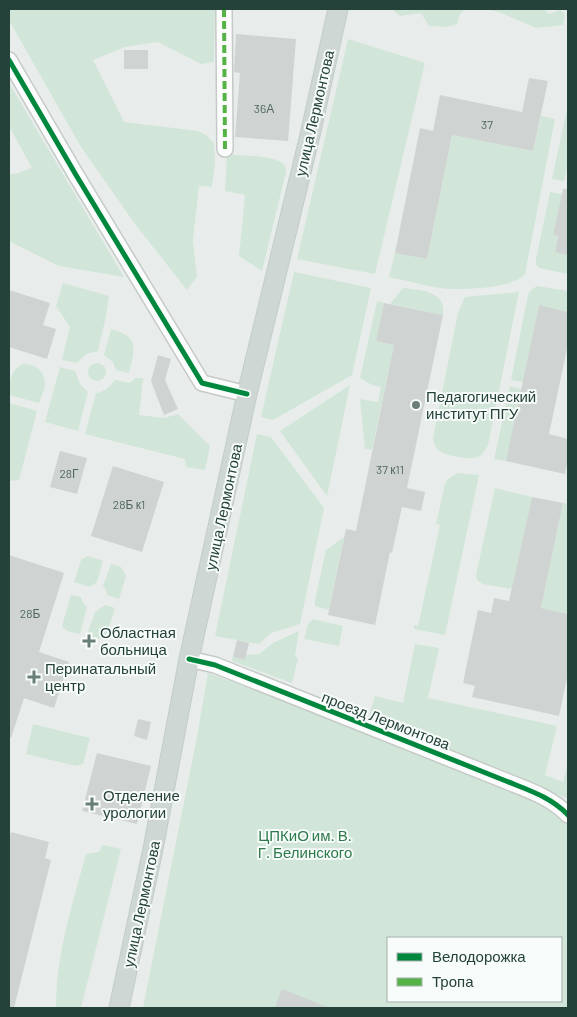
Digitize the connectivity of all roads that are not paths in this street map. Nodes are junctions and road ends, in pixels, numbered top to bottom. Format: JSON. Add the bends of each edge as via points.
{"nodes":[{"id":1,"x":224,"y":9,"type":"edge"},
{"id":2,"x":338,"y":9,"type":"edge"},
{"id":3,"x":9,"y":60,"type":"edge"},
{"id":4,"x":225,"y":150,"type":"dead end"},
{"id":5,"x":247,"y":394,"type":"junction"},
{"id":6,"x":189,"y":659,"type":"junction"},
{"id":7,"x":568,"y":815,"type":"edge"},
{"id":8,"x":119,"y":1008,"type":"edge"}],
"edges":[{"from":1,"to":4,"type":"street"},
{"from":2,"to":5,"type":"main road","name":"улица Лермонтова"},
{"from":3,"to":5,"type":"street","via":[[202,383]]},
{"from":5,"to":6,"type":"main road","name":"улица Лермонтова"},
{"from":6,"to":7,"type":"street","name":"проезд Лермонтова","via":[[215,665],[529,790],[554,802]]},
{"from":6,"to":8,"type":"main road","name":"улица Лермонтова"}]}
